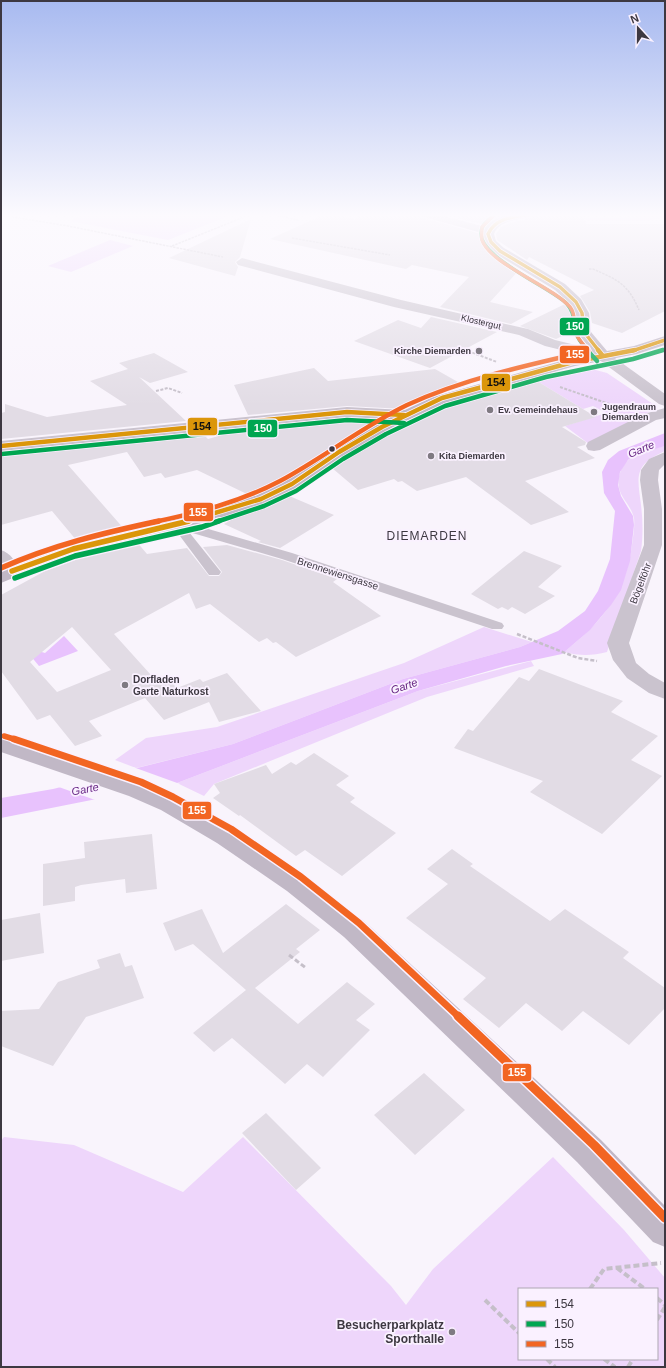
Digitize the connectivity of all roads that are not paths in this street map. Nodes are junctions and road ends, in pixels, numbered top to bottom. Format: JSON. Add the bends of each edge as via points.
{"nodes":[{"id":1,"x":305,"y":279,"type":"edge"},
{"id":2,"x":546,"y":279,"type":"edge"},
{"id":3,"x":665,"y":340,"type":"edge"},
{"id":4,"x":603,"y":356,"type":"junction"},
{"id":5,"x":665,"y":401,"type":"edge"},
{"id":6,"x":658,"y":415,"type":"edge"},
{"id":7,"x":404,"y":416,"type":"junction"},
{"id":8,"x":1,"y":446,"type":"edge"},
{"id":9,"x":594,"y":446,"type":"dead end"},
{"id":10,"x":665,"y":457,"type":"edge"},
{"id":11,"x":177,"y":524,"type":"junction"},
{"id":12,"x":5,"y":568,"type":"edge"},
{"id":13,"x":214,"y":572,"type":"dead end"},
{"id":14,"x":497,"y":626,"type":"dead end"},
{"id":15,"x":665,"y":692,"type":"edge"},
{"id":16,"x":1,"y":744,"type":"edge"},
{"id":17,"x":665,"y":1230,"type":"edge"}],
"edges":[{"from":1,"to":4,"type":"street","name":"Klostergut","via":[[399,304],[523,332],[550,343]]},
{"from":2,"to":4,"type":"street","via":[[576,302],[582,313],[584,332]]},
{"from":3,"to":4,"type":"street","via":[[638,350]]},
{"from":4,"to":5,"type":"street","via":[[616,368]]},
{"from":4,"to":7,"type":"street","via":[[457,394]]},
{"from":6,"to":9,"type":"street"},
{"from":7,"to":8,"type":"street","via":[[347,412]]},
{"from":7,"to":11,"type":"street","via":[[340,452],[281,490],[226,512]]},
{"from":10,"to":15,"type":"street","name":"Bögelföhr","via":[[652,467],[649,475],[653,509],[653,545],[648,564],[619,635],[618,650],[625,666],[639,678]]},
{"from":11,"to":12,"type":"street"},
{"from":11,"to":13,"type":"lane"},
{"from":11,"to":14,"type":"lane","name":"Brennewiensgasse","via":[[287,556]]},
{"from":16,"to":17,"type":"street","via":[[138,790],[170,804],[226,836],[296,884],[354,929],[589,1151]]}]}
